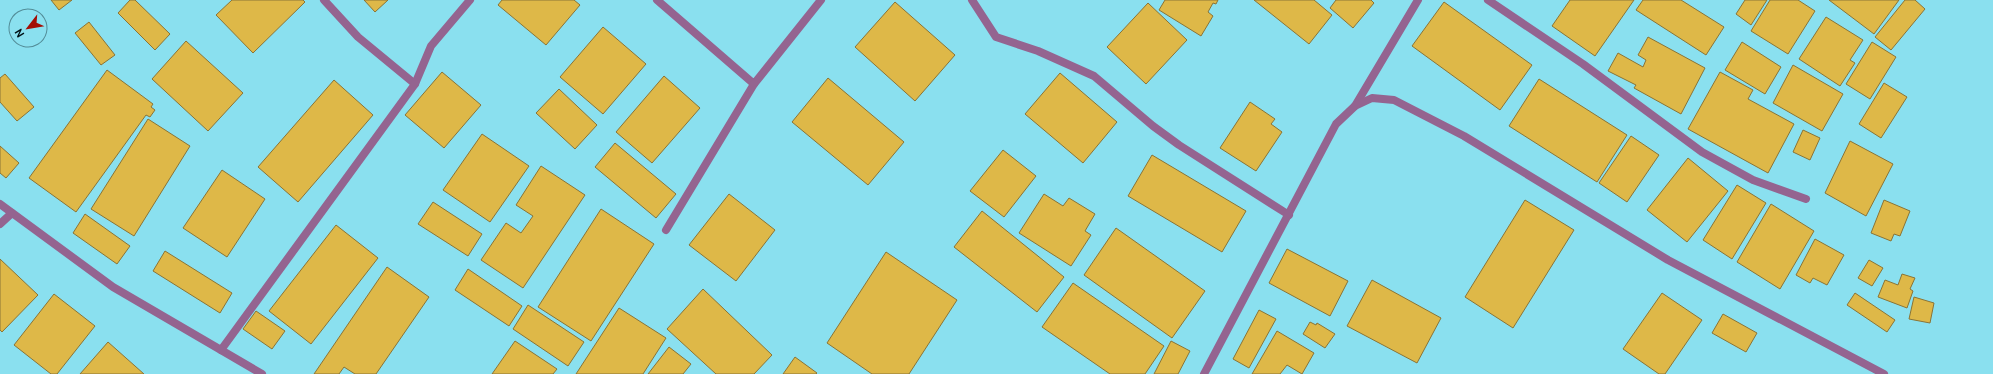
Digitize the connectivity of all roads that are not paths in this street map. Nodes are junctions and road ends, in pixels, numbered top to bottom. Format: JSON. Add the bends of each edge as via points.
{"nodes":[{"id":1,"x":324,"y":0,"type":"edge"},
{"id":2,"x":470,"y":0,"type":"edge"},
{"id":3,"x":657,"y":0,"type":"edge"},
{"id":4,"x":821,"y":0,"type":"edge"},
{"id":5,"x":972,"y":0,"type":"edge"},
{"id":6,"x":1418,"y":0,"type":"edge"},
{"id":7,"x":1488,"y":0,"type":"edge"},
{"id":8,"x":415,"y":84,"type":"junction"},
{"id":9,"x":754,"y":84,"type":"junction"},
{"id":10,"x":1356,"y":106,"type":"junction"},
{"id":11,"x":1806,"y":199,"type":"dead end"},
{"id":12,"x":0,"y":204,"type":"edge"},
{"id":13,"x":12,"y":213,"type":"junction"},
{"id":14,"x":1289,"y":215,"type":"junction"},
{"id":15,"x":0,"y":224,"type":"edge"},
{"id":16,"x":666,"y":230,"type":"dead end"},
{"id":17,"x":221,"y":350,"type":"junction"},
{"id":18,"x":262,"y":374,"type":"edge"},
{"id":19,"x":1204,"y":374,"type":"edge"},
{"id":20,"x":1884,"y":374,"type":"edge"}],
"edges":[{"from":1,"to":8,"type":"street","via":[[358,37]]},
{"from":2,"to":8,"type":"street","via":[[431,46]]},
{"from":3,"to":9,"type":"street"},
{"from":4,"to":9,"type":"street"},
{"from":5,"to":14,"type":"street","via":[[996,37],[1038,51],[1094,76],[1179,145]]},
{"from":6,"to":10,"type":"street"},
{"from":7,"to":11,"type":"street","via":[[1583,64],[1702,152],[1753,180]]},
{"from":8,"to":17,"type":"street"},
{"from":9,"to":16,"type":"street"},
{"from":10,"to":14,"type":"street","via":[[1336,124]]},
{"from":10,"to":20,"type":"street","via":[[1372,98],[1394,100],[1464,136],[1668,260]]},
{"from":12,"to":13,"type":"street"},
{"from":13,"to":15,"type":"street"},
{"from":13,"to":17,"type":"street","via":[[113,287]]},
{"from":14,"to":19,"type":"street"},
{"from":17,"to":18,"type":"street"}]}
